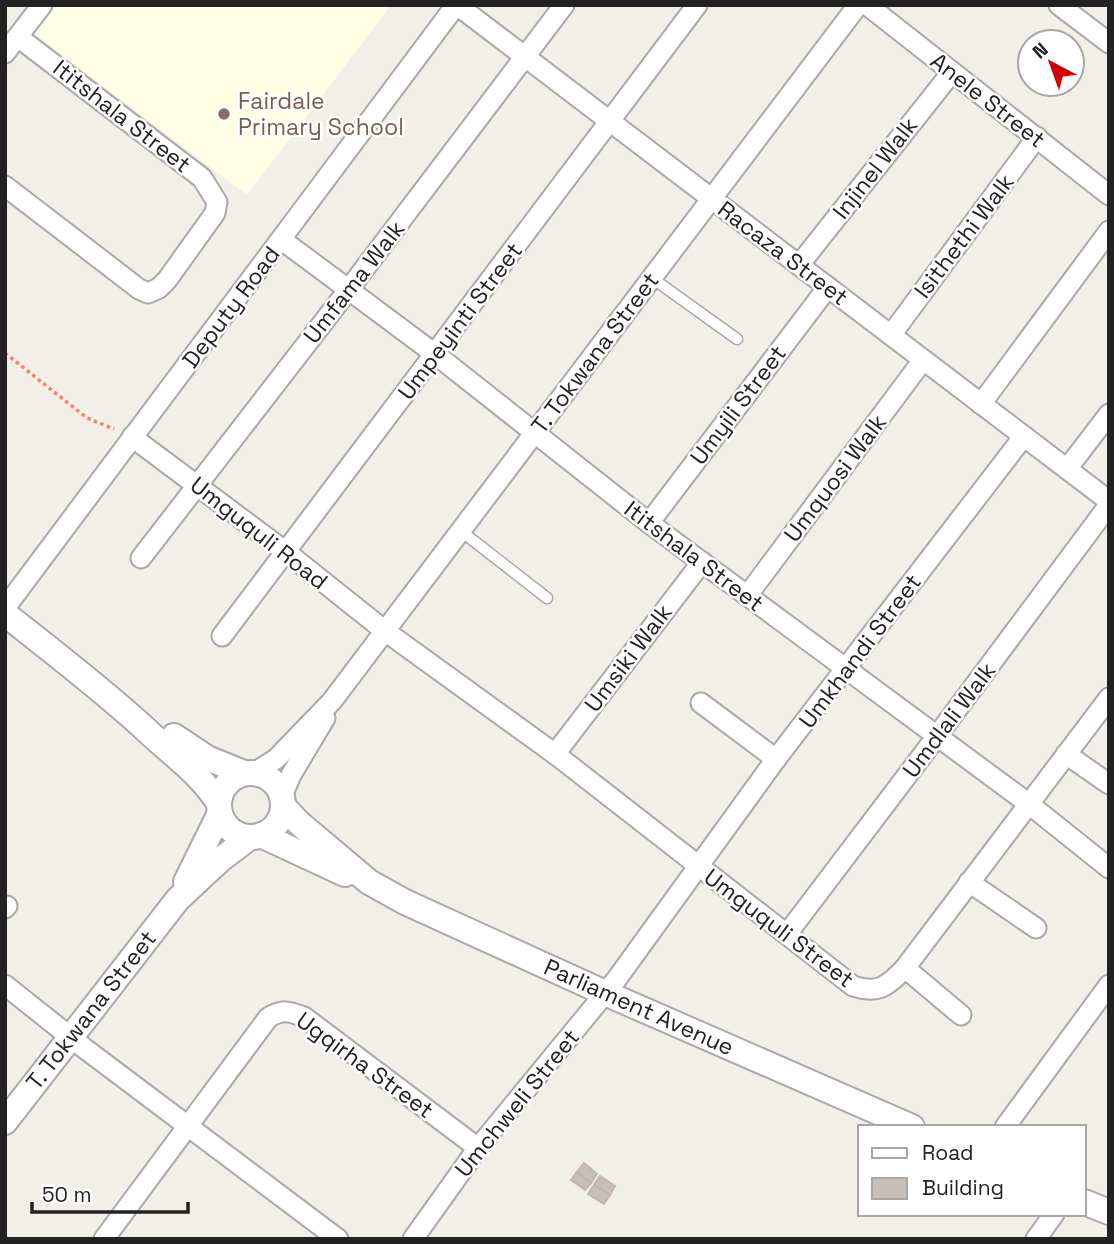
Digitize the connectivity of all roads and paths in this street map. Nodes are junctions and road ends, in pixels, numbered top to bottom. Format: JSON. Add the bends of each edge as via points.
{"nodes":[{"id":1,"x":42,"y":5,"type":"edge"},
{"id":2,"x":456,"y":5,"type":"edge"},
{"id":3,"x":564,"y":5,"type":"edge"},
{"id":4,"x":697,"y":5,"type":"edge"},
{"id":5,"x":858,"y":5,"type":"edge"},
{"id":6,"x":867,"y":5,"type":"edge"},
{"id":7,"x":1059,"y":5,"type":"edge"},
{"id":8,"x":18,"y":37,"type":"junction"},
{"id":9,"x":1109,"y":43,"type":"edge"},
{"id":10,"x":5,"y":53,"type":"edge"},
{"id":11,"x":526,"y":58,"type":"junction"},
{"id":12,"x":952,"y":72,"type":"junction"},
{"id":13,"x":611,"y":122,"type":"junction"},
{"id":14,"x":1037,"y":137,"type":"junction"},
{"id":15,"x":5,"y":186,"type":"edge"},
{"id":16,"x":1109,"y":195,"type":"edge"},
{"id":17,"x":711,"y":199,"type":"junction"},
{"id":18,"x":1109,"y":231,"type":"edge"},
{"id":19,"x":282,"y":240,"type":"junction"},
{"id":20,"x":799,"y":265,"type":"junction"},
{"id":21,"x":652,"y":278,"type":"junction"},
{"id":22,"x":828,"y":287,"type":"junction"},
{"id":23,"x":349,"y":289,"type":"junction"},
{"id":24,"x":891,"y":335,"type":"junction"},
{"id":25,"x":737,"y":339,"type":"dead end"},
{"id":26,"x":5,"y":352,"type":"edge"},
{"id":27,"x":436,"y":354,"type":"junction"},
{"id":28,"x":923,"y":360,"type":"junction"},
{"id":29,"x":981,"y":404,"type":"junction"},
{"id":30,"x":1109,"y":414,"type":"edge"},
{"id":31,"x":535,"y":433,"type":"junction"},
{"id":32,"x":1024,"y":436,"type":"junction"},
{"id":33,"x":132,"y":437,"type":"junction"},
{"id":34,"x":1067,"y":469,"type":"junction"},
{"id":35,"x":197,"y":485,"type":"junction"},
{"id":36,"x":1109,"y":503,"type":"edge"},
{"id":37,"x":649,"y":523,"type":"junction"},
{"id":38,"x":461,"y":531,"type":"junction"},
{"id":39,"x":286,"y":552,"type":"junction"},
{"id":40,"x":141,"y":558,"type":"dead end"},
{"id":41,"x":702,"y":562,"type":"junction"},
{"id":42,"x":747,"y":596,"type":"junction"},
{"id":43,"x":547,"y":598,"type":"dead end"},
{"id":44,"x":5,"y":608,"type":"edge"},
{"id":45,"x":5,"y":614,"type":"edge"},
{"id":46,"x":385,"y":631,"type":"junction"},
{"id":47,"x":222,"y":636,"type":"dead end"},
{"id":48,"x":846,"y":669,"type":"junction"},
{"id":49,"x":1109,"y":698,"type":"edge"},
{"id":50,"x":332,"y":701,"type":"junction"},
{"id":51,"x":701,"y":703,"type":"dead end"},
{"id":52,"x":122,"y":706,"type":"junction"},
{"id":53,"x":937,"y":736,"type":"junction"},
{"id":54,"x":555,"y":754,"type":"junction"},
{"id":55,"x":1066,"y":754,"type":"junction"},
{"id":56,"x":776,"y":759,"type":"junction"},
{"id":57,"x":249,"y":773,"type":"junction"},
{"id":58,"x":1109,"y":784,"type":"edge"},
{"id":59,"x":283,"y":801,"type":"junction"},
{"id":60,"x":1029,"y":804,"type":"junction"},
{"id":61,"x":220,"y":808,"type":"junction"},
{"id":62,"x":256,"y":836,"type":"junction"},
{"id":63,"x":698,"y":867,"type":"junction"},
{"id":64,"x":1109,"y":868,"type":"edge"},
{"id":65,"x":369,"y":882,"type":"junction"},
{"id":66,"x":969,"y":882,"type":"junction"},
{"id":67,"x":178,"y":899,"type":"junction"},
{"id":68,"x":1036,"y":928,"type":"dead end"},
{"id":69,"x":787,"y":934,"type":"junction"},
{"id":70,"x":905,"y":968,"type":"junction"},
{"id":71,"x":5,"y":985,"type":"edge"},
{"id":72,"x":1109,"y":985,"type":"edge"},
{"id":73,"x":605,"y":993,"type":"junction"},
{"id":74,"x":961,"y":1015,"type":"dead end"},
{"id":75,"x":70,"y":1036,"type":"junction"},
{"id":76,"x":5,"y":1122,"type":"edge"},
{"id":77,"x":907,"y":1125,"type":"edge"},
{"id":78,"x":1006,"y":1125,"type":"edge"},
{"id":79,"x":188,"y":1127,"type":"junction"},
{"id":80,"x":478,"y":1148,"type":"junction"},
{"id":81,"x":1086,"y":1203,"type":"edge"},
{"id":82,"x":1109,"y":1212,"type":"edge"},
{"id":83,"x":1053,"y":1216,"type":"edge"},
{"id":84,"x":104,"y":1239,"type":"edge"},
{"id":85,"x":338,"y":1239,"type":"edge"},
{"id":86,"x":413,"y":1239,"type":"edge"},
{"id":87,"x":1036,"y":1239,"type":"edge"}],
"edges":[{"from":1,"to":8,"type":"street"},
{"from":2,"to":11,"type":"street","name":"Racaza Street"},
{"from":2,"to":19,"type":"street","name":"Deputy Road"},
{"from":3,"to":11,"type":"street","name":"Umfama Walk"},
{"from":4,"to":13,"type":"street","name":"Umpeyinti Street"},
{"from":5,"to":17,"type":"street","name":"T. Tokwana Street"},
{"from":6,"to":12,"type":"street","name":"Anele Street"},
{"from":7,"to":9,"type":"street"},
{"from":8,"to":10,"type":"street"},
{"from":8,"to":15,"type":"street","name":"Ititshala Street","via":[[202,178],[217,202],[215,213],[167,280],[148,293]]},
{"from":11,"to":13,"type":"street","name":"Racaza Street"},
{"from":11,"to":23,"type":"street","name":"Umfama Walk"},
{"from":12,"to":14,"type":"street","name":"Anele Street"},
{"from":12,"to":20,"type":"street","name":"Injinel Walk"},
{"from":13,"to":17,"type":"street","name":"Racaza Street"},
{"from":13,"to":27,"type":"street","name":"Umpeyinti Street"},
{"from":14,"to":16,"type":"street","name":"Anele Street"},
{"from":14,"to":24,"type":"street","name":"Isithethi Walk"},
{"from":17,"to":20,"type":"street","name":"Racaza Street"},
{"from":17,"to":21,"type":"street","name":"T. Tokwana Street"},
{"from":18,"to":29,"type":"street"},
{"from":19,"to":23,"type":"street","name":"Ititshala Street"},
{"from":19,"to":33,"type":"street","name":"Deputy Road"},
{"from":20,"to":22,"type":"street","name":"Racaza Street"},
{"from":21,"to":25,"type":"lane"},
{"from":21,"to":31,"type":"street","name":"T. Tokwana Street"},
{"from":22,"to":24,"type":"street","name":"Racaza Street"},
{"from":22,"to":37,"type":"street","name":"Umyili Street"},
{"from":23,"to":27,"type":"street","name":"Ititshala Street"},
{"from":23,"to":35,"type":"street","name":"Umfama Walk"},
{"from":24,"to":28,"type":"street","name":"Racaza Street"},
{"from":26,"to":33,"type":"path","via":[[88,418]]},
{"from":27,"to":31,"type":"street","name":"Ititshala Street"},
{"from":27,"to":39,"type":"street","name":"Umpeyinti Street"},
{"from":28,"to":29,"type":"street","name":"Racaza Street"},
{"from":28,"to":42,"type":"street","name":"Umquosi Walk"},
{"from":29,"to":32,"type":"street","name":"Racaza Street"},
{"from":30,"to":34,"type":"street"},
{"from":31,"to":37,"type":"street","name":"Ititshala Street"},
{"from":31,"to":38,"type":"street","name":"T. Tokwana Street"},
{"from":32,"to":34,"type":"street","name":"Racaza Street"},
{"from":32,"to":48,"type":"street","name":"Umkhandi Street"},
{"from":33,"to":35,"type":"street","name":"Umguquli Road"},
{"from":33,"to":44,"type":"street","name":"Deputy Road"},
{"from":34,"to":36,"type":"street","name":"Racaza Street"},
{"from":35,"to":39,"type":"street","name":"Umguquli Road"},
{"from":35,"to":40,"type":"street","name":"Umfama Walk"},
{"from":36,"to":53,"type":"street","name":"Umdlali Walk"},
{"from":37,"to":41,"type":"street","name":"Ititshala Street"},
{"from":38,"to":43,"type":"lane"},
{"from":38,"to":46,"type":"street","name":"T. Tokwana Street"},
{"from":39,"to":46,"type":"street","name":"Umguquli Road"},
{"from":39,"to":47,"type":"street","name":"Umpeyinti Street"},
{"from":41,"to":42,"type":"street","name":"Ititshala Street"},
{"from":41,"to":54,"type":"street","name":"Umsiki Walk"},
{"from":42,"to":48,"type":"street","name":"Ititshala Street"},
{"from":45,"to":52,"type":"street"},
{"from":46,"to":50,"type":"street","name":"T. Tokwana Street"},
{"from":46,"to":54,"type":"street","name":"Umguquli Street"},
{"from":48,"to":53,"type":"street","name":"Ititshala Street"},
{"from":48,"to":56,"type":"street","name":"Umkhandi Street"},
{"from":49,"to":55,"type":"street","name":"Umguquli Street"},
{"from":50,"to":57,"type":"street","name":"T. Tokwana Street","via":[[276,759]]},
{"from":50,"to":59,"type":"street","name":"T. Tokwana Street","via":[[291,775]]},
{"from":51,"to":56,"type":"street"},
{"from":52,"to":57,"type":"street","via":[[207,758]]},
{"from":52,"to":61,"type":"street","via":[[194,771]]},
{"from":53,"to":60,"type":"street","name":"Ititshala Street"},
{"from":53,"to":69,"type":"street","name":"Umdlali Walk"},
{"from":54,"to":63,"type":"street","name":"Umguquli Street"},
{"from":55,"to":58,"type":"street"},
{"from":55,"to":60,"type":"street","name":"Umguquli Street"},
{"from":56,"to":63,"type":"street","name":"Umkhandi Street"},
{"from":57,"to":59,"type":"street","via":[[272,780]]},
{"from":57,"to":61,"type":"street","via":[[227,785]]},
{"from":59,"to":62,"type":"street","via":[[274,827]]},
{"from":59,"to":65,"type":"street","name":"Parliament Avenue","via":[[306,830]]},
{"from":60,"to":64,"type":"street","name":"Ititshala Street"},
{"from":60,"to":66,"type":"street","name":"Umguquli Street"},
{"from":61,"to":62,"type":"street","via":[[231,830]]},
{"from":61,"to":67,"type":"street","name":"T. Tokwana Street"},
{"from":62,"to":65,"type":"street","name":"Parliament Avenue"},
{"from":62,"to":67,"type":"street","name":"T. Tokwana Street","via":[[220,860]]},
{"from":63,"to":69,"type":"street","name":"Umguquli Street"},
{"from":63,"to":73,"type":"street","name":"Umchweli Street"},
{"from":65,"to":73,"type":"street","name":"Parliament Avenue"},
{"from":66,"to":68,"type":"street"},
{"from":66,"to":70,"type":"street","name":"Umguquli Street"},
{"from":67,"to":75,"type":"street","name":"T. Tokwana Street"},
{"from":69,"to":70,"type":"street","name":"Umguquli Street","via":[[853,986],[869,991],[893,981]]},
{"from":70,"to":74,"type":"street"},
{"from":71,"to":75,"type":"street"},
{"from":72,"to":78,"type":"street"},
{"from":73,"to":77,"type":"street","name":"Parliament Avenue"},
{"from":73,"to":80,"type":"street","name":"Umchweli Street"},
{"from":75,"to":76,"type":"street","name":"T. Tokwana Street"},
{"from":75,"to":79,"type":"street"},
{"from":79,"to":80,"type":"street","name":"Ugqirha Street","via":[[268,1018],[287,1010],[304,1017]]},
{"from":79,"to":84,"type":"street","name":"Ugqirha Street"},
{"from":79,"to":85,"type":"street"},
{"from":80,"to":86,"type":"street","name":"Umchweli Street"},
{"from":81,"to":82,"type":"street"},
{"from":83,"to":87,"type":"street"}]}
